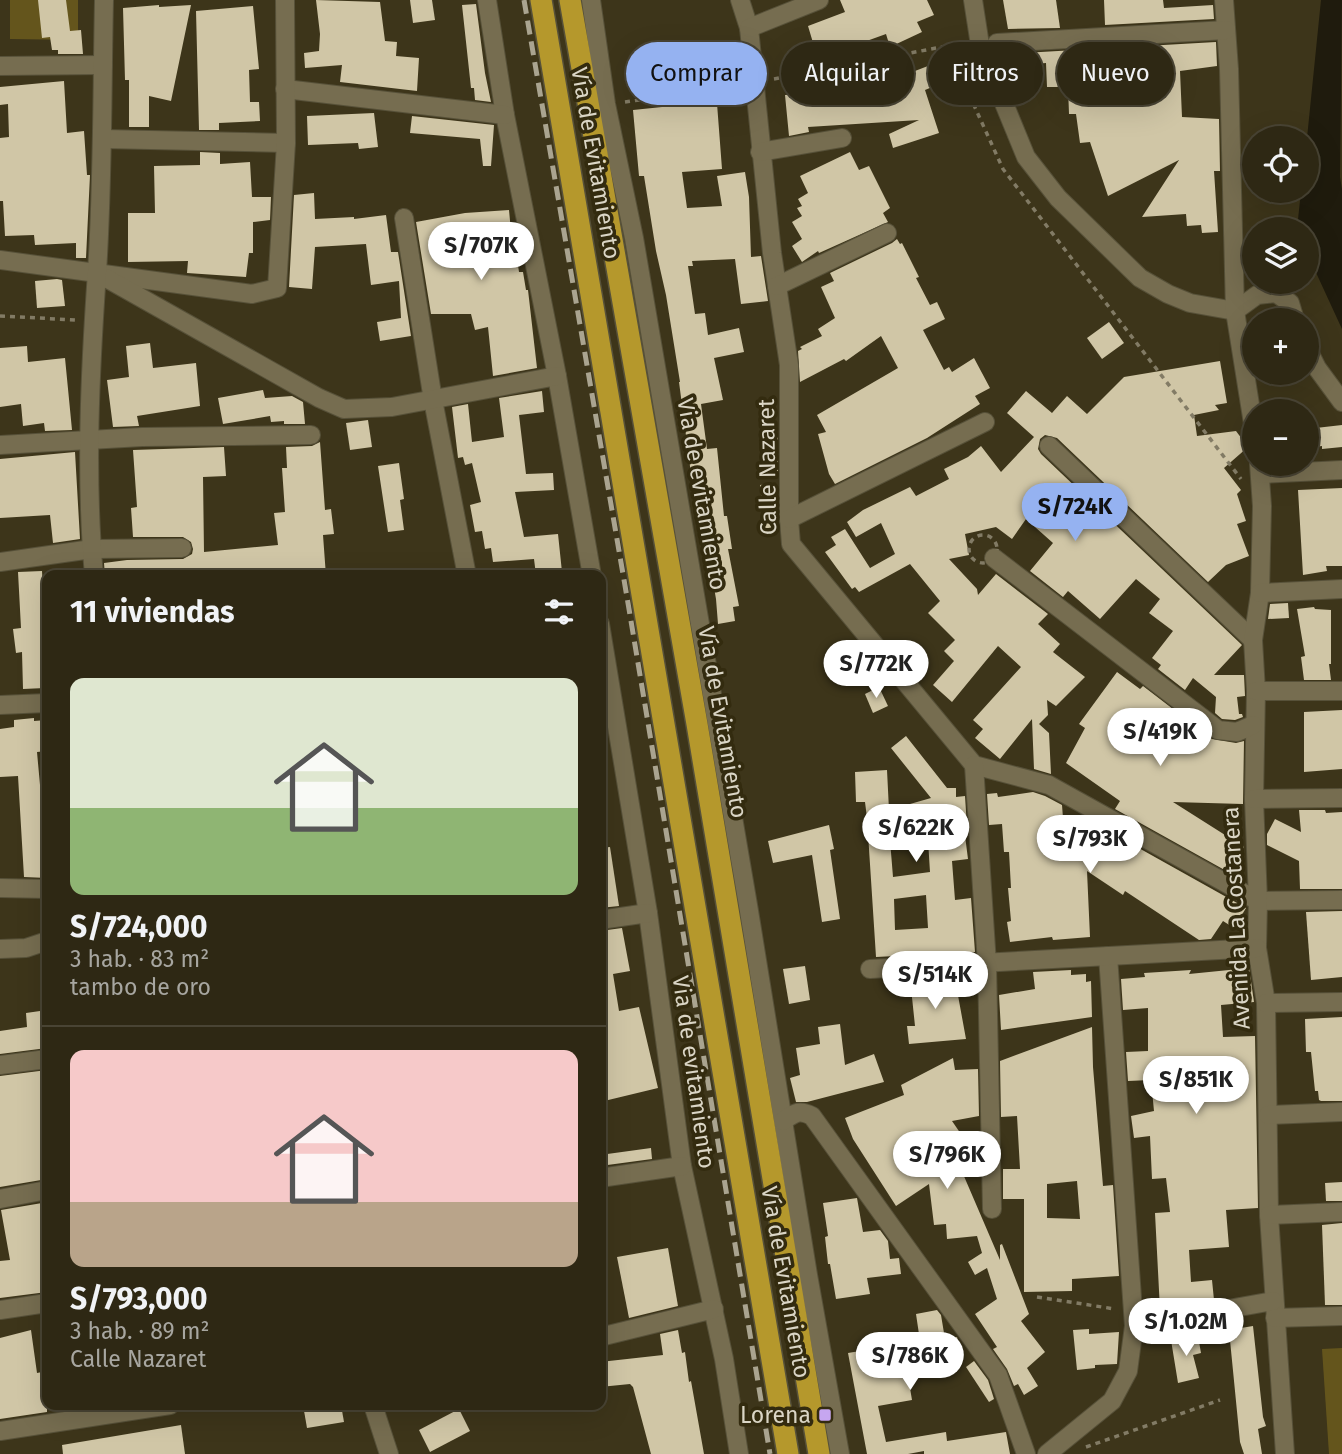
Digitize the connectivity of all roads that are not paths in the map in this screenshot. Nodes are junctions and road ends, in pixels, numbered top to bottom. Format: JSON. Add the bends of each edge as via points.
{"nodes":[{"id":1,"x":104,"y":0,"type":"edge"},
{"id":2,"x":285,"y":0,"type":"edge"},
{"id":3,"x":487,"y":0,"type":"edge"},
{"id":4,"x":541,"y":0,"type":"edge"},
{"id":5,"x":570,"y":0,"type":"edge"},
{"id":6,"x":591,"y":0,"type":"edge"},
{"id":7,"x":740,"y":0,"type":"edge"},
{"id":8,"x":819,"y":0,"type":"edge"},
{"id":9,"x":973,"y":0,"type":"edge"},
{"id":10,"x":1224,"y":0,"type":"edge"},
{"id":11,"x":749,"y":28,"type":"junction"},
{"id":12,"x":1226,"y":30,"type":"junction"},
{"id":13,"x":1015,"y":42,"type":"edge"},
{"id":14,"x":103,"y":65,"type":"junction"},
{"id":15,"x":0,"y":66,"type":"edge"},
{"id":16,"x":285,"y":89,"type":"junction"},
{"id":17,"x":505,"y":115,"type":"junction"},
{"id":18,"x":842,"y":138,"type":"dead end"},
{"id":19,"x":103,"y":139,"type":"junction"},
{"id":20,"x":286,"y":144,"type":"junction"},
{"id":21,"x":760,"y":152,"type":"junction"},
{"id":22,"x":404,"y":218,"type":"dead end"},
{"id":23,"x":887,"y":233,"type":"dead end"},
{"id":24,"x":0,"y":260,"type":"edge"},
{"id":25,"x":97,"y":273,"type":"junction"},
{"id":26,"x":778,"y":286,"type":"junction"},
{"id":27,"x":1291,"y":308,"type":"edge"},
{"id":28,"x":1235,"y":311,"type":"junction"},
{"id":29,"x":1319,"y":371,"type":"edge"},
{"id":30,"x":557,"y":376,"type":"junction"},
{"id":31,"x":1249,"y":399,"type":"edge"},
{"id":32,"x":433,"y":400,"type":"junction"},
{"id":33,"x":1342,"y":402,"type":"edge"},
{"id":34,"x":985,"y":422,"type":"dead end"},
{"id":35,"x":311,"y":435,"type":"dead end"},
{"id":36,"x":90,"y":440,"type":"junction"},
{"id":37,"x":0,"y":445,"type":"edge"},
{"id":38,"x":1049,"y":446,"type":"dead end"},
{"id":39,"x":1319,"y":470,"type":"edge"},
{"id":40,"x":1342,"y":470,"type":"edge"},
{"id":41,"x":1260,"y":476,"type":"edge"},
{"id":42,"x":789,"y":519,"type":"junction"},
{"id":43,"x":182,"y":548,"type":"dead end"},
{"id":44,"x":92,"y":549,"type":"junction"},
{"id":45,"x":994,"y":558,"type":"dead end"},
{"id":46,"x":0,"y":562,"type":"edge"},
{"id":47,"x":94,"y":570,"type":"edge"},
{"id":48,"x":466,"y":570,"type":"edge"},
{"id":49,"x":591,"y":570,"type":"edge"},
{"id":50,"x":1342,"y":589,"type":"edge"},
{"id":51,"x":1259,"y":593,"type":"junction"},
{"id":52,"x":1253,"y":640,"type":"junction"},
{"id":53,"x":606,"y":660,"type":"edge"},
{"id":54,"x":1256,"y":691,"type":"junction"},
{"id":55,"x":1342,"y":691,"type":"edge"},
{"id":56,"x":42,"y":703,"type":"edge"},
{"id":57,"x":0,"y":705,"type":"edge"},
{"id":58,"x":1253,"y":725,"type":"junction"},
{"id":59,"x":974,"y":765,"type":"junction"},
{"id":60,"x":1342,"y":798,"type":"edge"},
{"id":61,"x":1254,"y":799,"type":"junction"},
{"id":62,"x":0,"y":888,"type":"edge"},
{"id":63,"x":42,"y":889,"type":"edge"},
{"id":64,"x":1342,"y":900,"type":"edge"},
{"id":65,"x":1258,"y":901,"type":"junction"},
{"id":66,"x":648,"y":913,"type":"junction"},
{"id":67,"x":606,"y":919,"type":"edge"},
{"id":68,"x":42,"y":943,"type":"edge"},
{"id":69,"x":1257,"y":948,"type":"junction"},
{"id":70,"x":0,"y":949,"type":"edge"},
{"id":71,"x":1108,"y":956,"type":"junction"},
{"id":72,"x":987,"y":964,"type":"junction"},
{"id":73,"x":870,"y":969,"type":"dead end"},
{"id":74,"x":1342,"y":1002,"type":"edge"},
{"id":75,"x":1266,"y":1003,"type":"junction"},
{"id":76,"x":42,"y":1060,"type":"edge"},
{"id":77,"x":0,"y":1065,"type":"edge"},
{"id":78,"x":1342,"y":1112,"type":"edge"},
{"id":79,"x":1268,"y":1115,"type":"junction"},
{"id":80,"x":783,"y":1121,"type":"junction"},
{"id":81,"x":682,"y":1166,"type":"junction"},
{"id":82,"x":606,"y":1177,"type":"edge"},
{"id":83,"x":42,"y":1191,"type":"edge"},
{"id":84,"x":0,"y":1199,"type":"edge"},
{"id":85,"x":992,"y":1209,"type":"dead end"},
{"id":86,"x":1342,"y":1212,"type":"edge"},
{"id":87,"x":1269,"y":1215,"type":"junction"},
{"id":88,"x":42,"y":1304,"type":"edge"},
{"id":89,"x":714,"y":1309,"type":"junction"},
{"id":90,"x":0,"y":1310,"type":"edge"},
{"id":91,"x":1274,"y":1310,"type":"junction"},
{"id":92,"x":1342,"y":1316,"type":"edge"},
{"id":93,"x":1134,"y":1326,"type":"junction"},
{"id":94,"x":606,"y":1336,"type":"edge"},
{"id":95,"x":137,"y":1410,"type":"edge"},
{"id":96,"x":375,"y":1410,"type":"edge"},
{"id":97,"x":0,"y":1431,"type":"edge"},
{"id":98,"x":389,"y":1454,"type":"edge"},
{"id":99,"x":739,"y":1454,"type":"edge"},
{"id":100,"x":788,"y":1454,"type":"edge"},
{"id":101,"x":818,"y":1454,"type":"edge"},
{"id":102,"x":840,"y":1454,"type":"edge"},
{"id":103,"x":1026,"y":1454,"type":"edge"},
{"id":104,"x":1047,"y":1454,"type":"edge"},
{"id":105,"x":1285,"y":1454,"type":"edge"}],
"edges":[{"from":1,"to":14,"type":"street"},
{"from":2,"to":16,"type":"street"},
{"from":3,"to":17,"type":"street"},
{"from":4,"to":100,"type":"highway","name":"Vía de Evitamiento"},
{"from":5,"to":101,"type":"highway","name":"Vía de Evitamiento","via":[[695,710]]},
{"from":6,"to":80,"type":"street","name":"Via de evitamiento"},
{"from":7,"to":11,"type":"street","name":"Calle Nazaret"},
{"from":8,"to":11,"type":"street"},
{"from":9,"to":28,"type":"street","via":[[980,45],[1026,157],[1058,198],[1140,278],[1190,303]]},
{"from":10,"to":12,"type":"street"},
{"from":11,"to":21,"type":"street","name":"Calle Nazaret"},
{"from":12,"to":13,"type":"street"},
{"from":12,"to":28,"type":"street"},
{"from":14,"to":15,"type":"street"},
{"from":14,"to":19,"type":"street"},
{"from":16,"to":17,"type":"street"},
{"from":16,"to":20,"type":"street"},
{"from":17,"to":30,"type":"street"},
{"from":18,"to":21,"type":"street"},
{"from":19,"to":20,"type":"street"},
{"from":19,"to":25,"type":"street"},
{"from":20,"to":25,"type":"street","via":[[277,288],[252,295]]},
{"from":21,"to":26,"type":"street","name":"Calle Nazaret"},
{"from":22,"to":32,"type":"street"},
{"from":23,"to":26,"type":"street"},
{"from":24,"to":25,"type":"street"},
{"from":25,"to":32,"type":"street","via":[[344,409]]},
{"from":25,"to":36,"type":"street"},
{"from":26,"to":42,"type":"street","name":"Calle Nazaret","via":[[789,365]]},
{"from":27,"to":28,"type":"street","via":[[1276,292],[1257,295]]},
{"from":28,"to":31,"type":"street"},
{"from":29,"to":33,"type":"street"},
{"from":30,"to":32,"type":"street"},
{"from":30,"to":49,"type":"street"},
{"from":32,"to":48,"type":"street"},
{"from":34,"to":42,"type":"street"},
{"from":35,"to":36,"type":"street"},
{"from":36,"to":37,"type":"street"},
{"from":36,"to":44,"type":"street"},
{"from":38,"to":52,"type":"street"},
{"from":39,"to":40,"type":"street"},
{"from":41,"to":51,"type":"street","name":"Avenida La Costanera"},
{"from":42,"to":59,"type":"street","name":"Calle Nazaret","via":[[791,544],[807,566]]},
{"from":43,"to":44,"type":"street"},
{"from":44,"to":46,"type":"street"},
{"from":44,"to":47,"type":"street"},
{"from":45,"to":58,"type":"street","via":[[1218,730],[1237,732]]},
{"from":50,"to":51,"type":"street"},
{"from":51,"to":52,"type":"street","name":"Avenida La Costanera"},
{"from":52,"to":54,"type":"street","name":"Avenida La Costanera"},
{"from":53,"to":66,"type":"street","name":"Via de evitamiento"},
{"from":54,"to":55,"type":"street"},
{"from":54,"to":58,"type":"street","name":"Avenida La Costanera"},
{"from":56,"to":57,"type":"street"},
{"from":58,"to":61,"type":"street","name":"Avenida La Costanera"},
{"from":59,"to":65,"type":"street","via":[[1049,785]]},
{"from":59,"to":72,"type":"street"},
{"from":60,"to":61,"type":"street"},
{"from":61,"to":65,"type":"street","name":"Avenida La Costanera"},
{"from":62,"to":63,"type":"street"},
{"from":64,"to":65,"type":"street"},
{"from":65,"to":69,"type":"street","name":"Avenida La Costanera"},
{"from":66,"to":67,"type":"street"},
{"from":66,"to":81,"type":"street","name":"Via de evitamiento"},
{"from":68,"to":70,"type":"street"},
{"from":69,"to":71,"type":"street"},
{"from":69,"to":75,"type":"street","name":"Avenida La Costanera"},
{"from":71,"to":72,"type":"street"},
{"from":71,"to":93,"type":"street"},
{"from":72,"to":73,"type":"street"},
{"from":72,"to":85,"type":"street"},
{"from":74,"to":75,"type":"street"},
{"from":75,"to":79,"type":"street","name":"Avenida La Costanera"},
{"from":76,"to":77,"type":"street"},
{"from":78,"to":79,"type":"street"},
{"from":79,"to":87,"type":"street","name":"Avenida La Costanera"},
{"from":80,"to":102,"type":"street","name":"Via de evitamiento"},
{"from":80,"to":103,"type":"street","via":[[797,1111],[812,1116],[998,1375]]},
{"from":81,"to":82,"type":"street"},
{"from":81,"to":89,"type":"street","name":"Via de evitamiento"},
{"from":83,"to":84,"type":"street"},
{"from":86,"to":87,"type":"street"},
{"from":87,"to":91,"type":"street","name":"Avenida La Costanera"},
{"from":88,"to":90,"type":"street"},
{"from":89,"to":94,"type":"street"},
{"from":89,"to":99,"type":"street","name":"Via de evitamiento"},
{"from":91,"to":92,"type":"street"},
{"from":91,"to":93,"type":"street"},
{"from":91,"to":105,"type":"street","name":"Avenida La Costanera"},
{"from":93,"to":104,"type":"street","via":[[1128,1371],[1112,1401]]},
{"from":95,"to":97,"type":"street"},
{"from":96,"to":98,"type":"street"}]}
